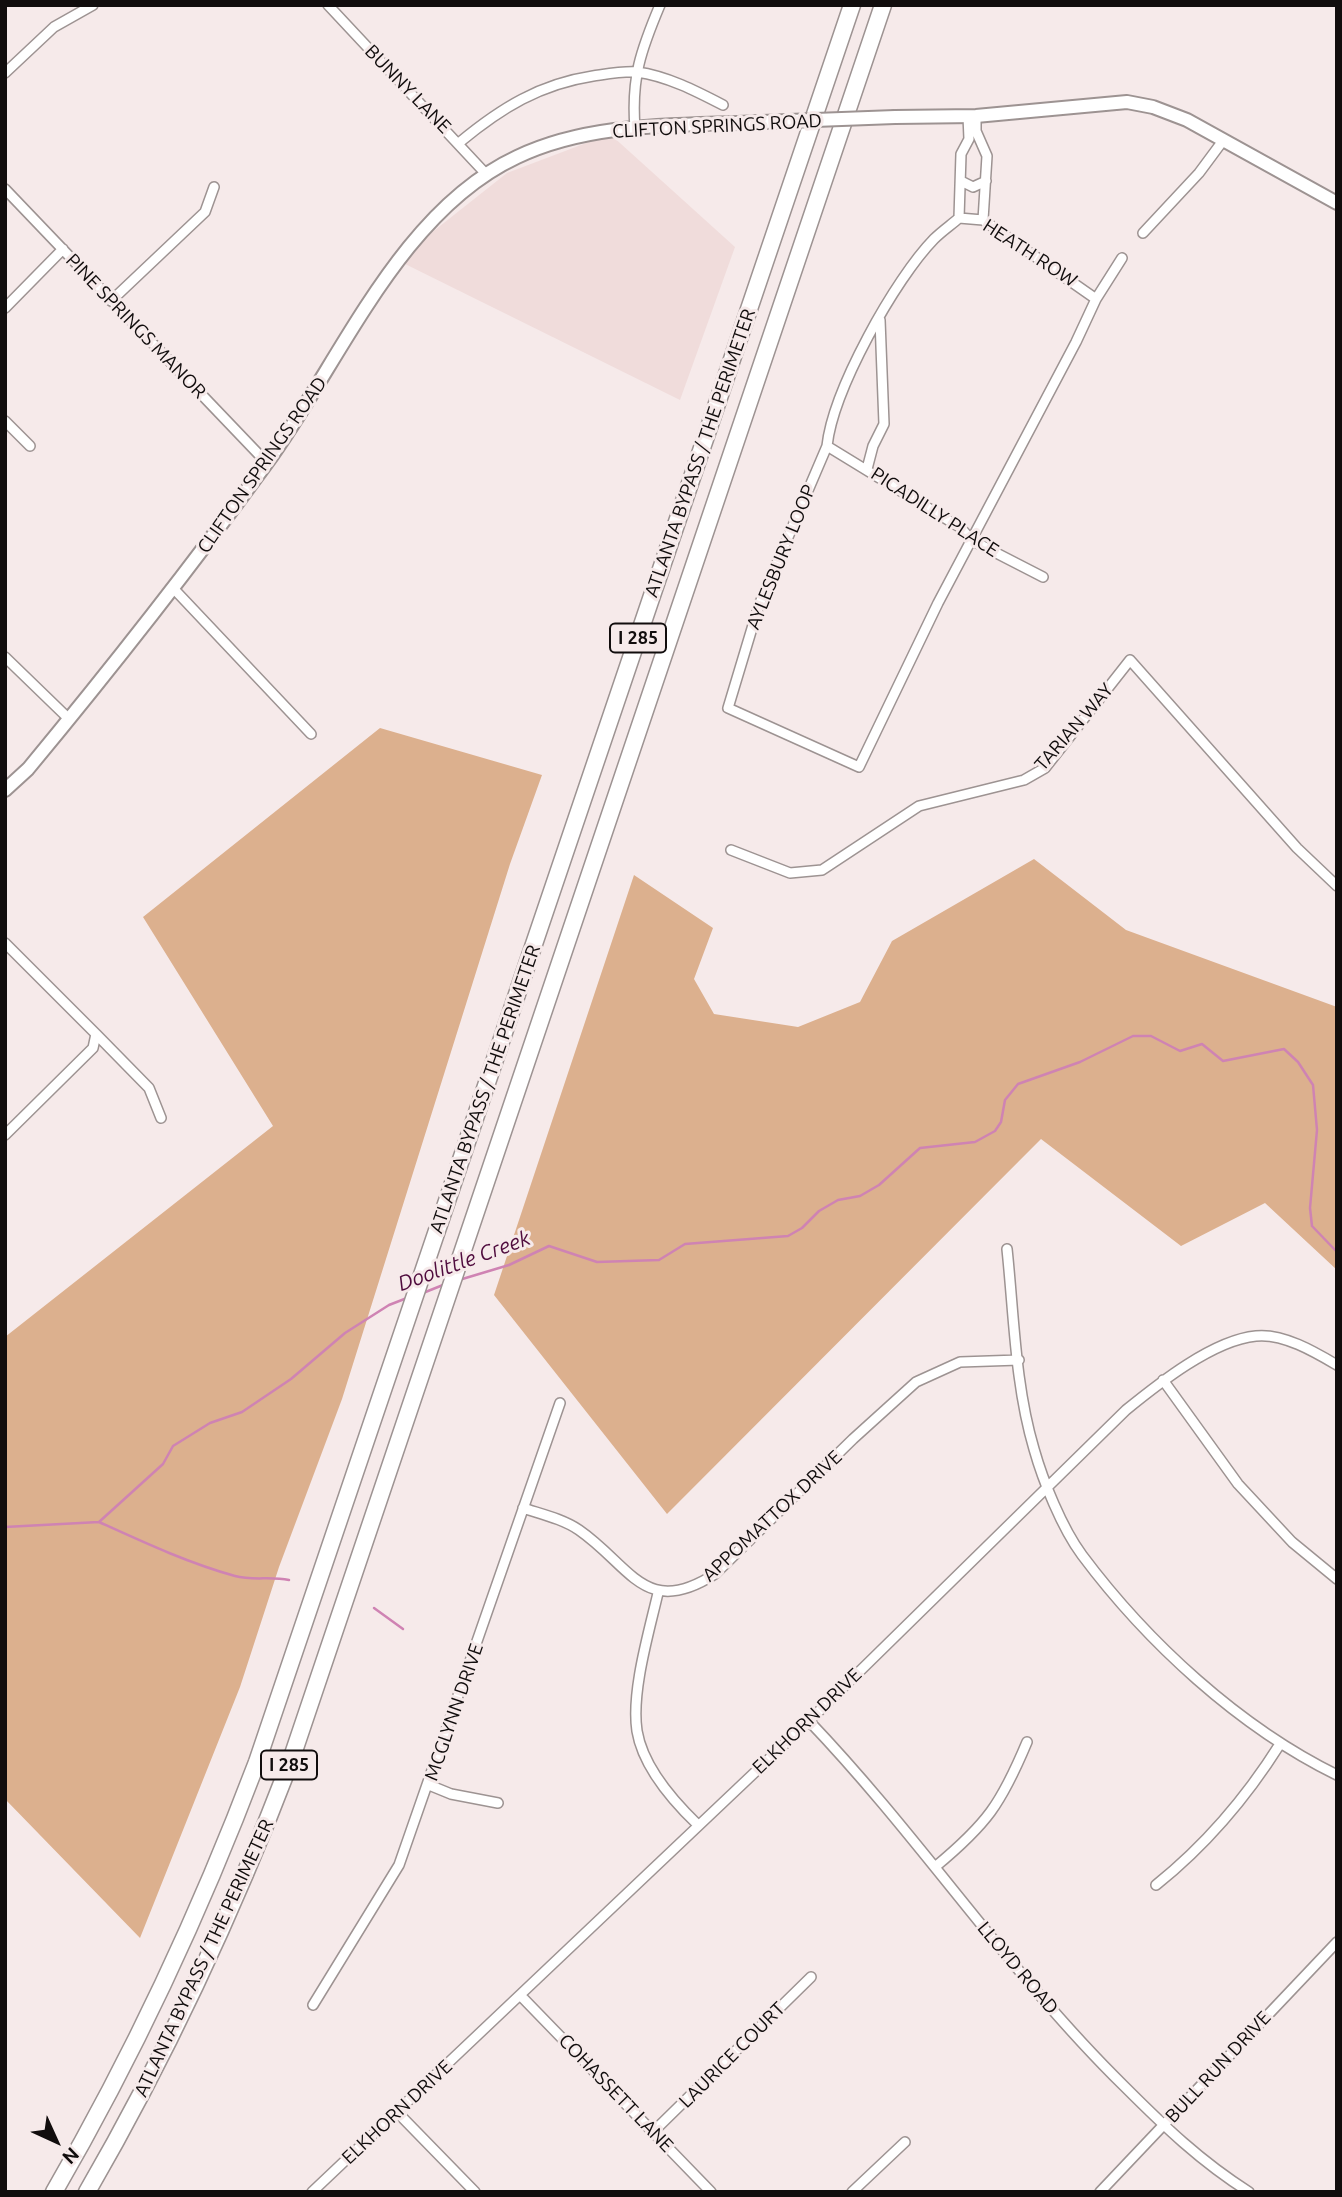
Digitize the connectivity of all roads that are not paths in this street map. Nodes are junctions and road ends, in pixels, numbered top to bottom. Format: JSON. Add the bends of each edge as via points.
{"nodes":[{"id":1,"x":93,"y":5,"type":"edge"},
{"id":2,"x":328,"y":5,"type":"edge"},
{"id":3,"x":660,"y":5,"type":"edge"},
{"id":4,"x":852,"y":5,"type":"edge"},
{"id":5,"x":883,"y":5,"type":"edge"},
{"id":6,"x":635,"y":72,"type":"junction"},
{"id":7,"x":5,"y":73,"type":"edge"},
{"id":8,"x":723,"y":104,"type":"dead end"},
{"id":9,"x":972,"y":116,"type":"junction"},
{"id":10,"x":635,"y":128,"type":"junction"},
{"id":11,"x":460,"y":142,"type":"junction"},
{"id":12,"x":1222,"y":142,"type":"junction"},
{"id":13,"x":486,"y":174,"type":"junction"},
{"id":14,"x":961,"y":181,"type":"junction"},
{"id":15,"x":986,"y":181,"type":"junction"},
{"id":16,"x":214,"y":187,"type":"dead end"},
{"id":17,"x":5,"y":189,"type":"edge"},
{"id":18,"x":1337,"y":203,"type":"edge"},
{"id":19,"x":959,"y":218,"type":"junction"},
{"id":20,"x":983,"y":220,"type":"junction"},
{"id":21,"x":1143,"y":233,"type":"dead end"},
{"id":22,"x":63,"y":249,"type":"junction"},
{"id":23,"x":1122,"y":258,"type":"dead end"},
{"id":24,"x":1096,"y":299,"type":"junction"},
{"id":25,"x":111,"y":302,"type":"junction"},
{"id":26,"x":5,"y":308,"type":"edge"},
{"id":27,"x":880,"y":318,"type":"junction"},
{"id":28,"x":5,"y":421,"type":"edge"},
{"id":29,"x":30,"y":446,"type":"dead end"},
{"id":30,"x":827,"y":446,"type":"junction"},
{"id":31,"x":267,"y":463,"type":"junction"},
{"id":32,"x":867,"y":468,"type":"junction"},
{"id":33,"x":971,"y":540,"type":"junction"},
{"id":34,"x":1044,"y":577,"type":"dead end"},
{"id":35,"x":173,"y":587,"type":"junction"},
{"id":36,"x":5,"y":657,"type":"edge"},
{"id":37,"x":69,"y":719,"type":"junction"},
{"id":38,"x":311,"y":734,"type":"dead end"},
{"id":39,"x":5,"y":790,"type":"edge"},
{"id":40,"x":732,"y":850,"type":"dead end"},
{"id":41,"x":1337,"y":886,"type":"edge"},
{"id":42,"x":5,"y":943,"type":"edge"},
{"id":43,"x":96,"y":1034,"type":"junction"},
{"id":44,"x":161,"y":1118,"type":"dead end"},
{"id":45,"x":5,"y":1135,"type":"edge"},
{"id":46,"x":1007,"y":1249,"type":"dead end"},
{"id":47,"x":1019,"y":1360,"type":"junction"},
{"id":48,"x":1337,"y":1365,"type":"edge"},
{"id":49,"x":1163,"y":1380,"type":"junction"},
{"id":50,"x":560,"y":1403,"type":"dead end"},
{"id":51,"x":1047,"y":1486,"type":"junction"},
{"id":52,"x":523,"y":1508,"type":"junction"},
{"id":53,"x":1337,"y":1578,"type":"edge"},
{"id":54,"x":658,"y":1593,"type":"junction"},
{"id":55,"x":808,"y":1721,"type":"junction"},
{"id":56,"x":1027,"y":1742,"type":"dead end"},
{"id":57,"x":1280,"y":1744,"type":"junction"},
{"id":58,"x":1337,"y":1775,"type":"edge"},
{"id":59,"x":429,"y":1785,"type":"junction"},
{"id":60,"x":498,"y":1804,"type":"dead end"},
{"id":61,"x":698,"y":1825,"type":"junction"},
{"id":62,"x":935,"y":1867,"type":"junction"},
{"id":63,"x":1156,"y":1885,"type":"dead end"},
{"id":64,"x":1337,"y":1942,"type":"edge"},
{"id":65,"x":811,"y":1977,"type":"dead end"},
{"id":66,"x":520,"y":1995,"type":"junction"},
{"id":67,"x":313,"y":2005,"type":"dead end"},
{"id":68,"x":397,"y":2112,"type":"junction"},
{"id":69,"x":1163,"y":2126,"type":"junction"},
{"id":70,"x":653,"y":2132,"type":"junction"},
{"id":71,"x":905,"y":2142,"type":"dead end"},
{"id":72,"x":54,"y":2192,"type":"edge"},
{"id":73,"x":87,"y":2192,"type":"edge"},
{"id":74,"x":312,"y":2192,"type":"edge"},
{"id":75,"x":475,"y":2192,"type":"edge"},
{"id":76,"x":711,"y":2192,"type":"edge"},
{"id":77,"x":852,"y":2192,"type":"edge"},
{"id":78,"x":1100,"y":2192,"type":"edge"},
{"id":79,"x":1249,"y":2192,"type":"edge"}],
"edges":[{"from":1,"to":7,"type":"street","via":[[54,27]]},
{"from":2,"to":11,"type":"street","name":"BUNNY LANE"},
{"from":3,"to":6,"type":"street"},
{"from":4,"to":72,"type":"highway","name":"ATLANTA BYPASS / THE PERIMETER","number":"I 285","via":[[407,1325],[236,1817],[151,2012]]},
{"from":5,"to":73,"type":"highway","name":"ATLANTA BYPASS / THE PERIMETER","number":"I 285","via":[[332,1639],[251,1865],[156,2066]]},
{"from":6,"to":8,"type":"street","via":[[667,79]]},
{"from":6,"to":10,"type":"street"},
{"from":6,"to":11,"type":"street","via":[[568,80],[534,92],[491,116]]},
{"from":9,"to":10,"type":"street","name":"CLIFTON SPRINGS ROAD","bridge":true},
{"from":9,"to":12,"type":"street","name":"CLIFTON SPRINGS ROAD","via":[[1127,102],[1187,120]]},
{"from":9,"to":14,"type":"street","via":[[969,139],[961,154]]},
{"from":9,"to":15,"type":"street","via":[[987,156]]},
{"from":10,"to":13,"type":"street","name":"CLIFTON SPRINGS ROAD","via":[[554,144],[518,156]]},
{"from":11,"to":13,"type":"street","name":"BUNNY LANE"},
{"from":12,"to":18,"type":"street","name":"CLIFTON SPRINGS ROAD"},
{"from":12,"to":21,"type":"street"},
{"from":13,"to":31,"type":"street","name":"CLIFTON SPRINGS ROAD","via":[[414,239]]},
{"from":14,"to":15,"type":"street","via":[[973,187]]},
{"from":14,"to":19,"type":"street"},
{"from":15,"to":20,"type":"street"},
{"from":16,"to":25,"type":"street","via":[[205,212]]},
{"from":17,"to":22,"type":"street","name":"PINE SPRINGS MANOR"},
{"from":19,"to":20,"type":"street","name":"HEATH ROW"},
{"from":19,"to":27,"type":"street","name":"AYLESBURY LOOP","via":[[922,254]]},
{"from":20,"to":24,"type":"street","name":"HEATH ROW"},
{"from":22,"to":25,"type":"street","name":"PINE SPRINGS MANOR"},
{"from":22,"to":26,"type":"street"},
{"from":23,"to":24,"type":"street","name":"AYLESBURY LOOP"},
{"from":24,"to":33,"type":"street","name":"AYLESBURY LOOP"},
{"from":25,"to":31,"type":"street","name":"PINE SPRINGS MANOR"},
{"from":27,"to":30,"type":"street","name":"AYLESBURY LOOP","via":[[855,364]]},
{"from":27,"to":32,"type":"street","via":[[884,424]]},
{"from":28,"to":29,"type":"street"},
{"from":30,"to":32,"type":"street","name":"PICADILLY PLACE"},
{"from":30,"to":33,"type":"street","name":"AYLESBURY LOOP","via":[[759,605],[728,708],[859,767]]},
{"from":31,"to":35,"type":"street","name":"CLIFTON SPRINGS ROAD"},
{"from":32,"to":33,"type":"street","name":"PICADILLY PLACE","via":[[961,528]]},
{"from":33,"to":34,"type":"street","name":"PICADILLY PLACE"},
{"from":35,"to":37,"type":"street","name":"CLIFTON SPRINGS ROAD"},
{"from":35,"to":38,"type":"street"},
{"from":36,"to":37,"type":"street"},
{"from":37,"to":39,"type":"street","name":"CLIFTON SPRINGS ROAD"},
{"from":40,"to":41,"type":"street","name":"TARIAN WAY","via":[[790,873],[822,870],[919,806],[1024,780],[1045,768],[1130,660],[1297,848]]},
{"from":42,"to":43,"type":"street"},
{"from":43,"to":44,"type":"street","via":[[149,1088]]},
{"from":43,"to":45,"type":"street","via":[[93,1048]]},
{"from":46,"to":47,"type":"street"},
{"from":47,"to":51,"type":"street","via":[[1026,1413]]},
{"from":47,"to":54,"type":"street","name":"APPOMATTOX DRIVE","via":[[960,1362],[916,1382],[715,1574],[695,1587]]},
{"from":48,"to":49,"type":"street","name":"ELKHORN DRIVE","via":[[1284,1340],[1257,1335],[1216,1350]]},
{"from":49,"to":51,"type":"street","name":"ELKHORN DRIVE"},
{"from":49,"to":53,"type":"street","via":[[1238,1484],[1292,1542]]},
{"from":50,"to":52,"type":"street","name":"MCGLYNN DRIVE"},
{"from":51,"to":55,"type":"street","name":"ELKHORN DRIVE"},
{"from":51,"to":57,"type":"street","via":[[1080,1552],[1112,1591],[1186,1668]]},
{"from":52,"to":54,"type":"street","via":[[575,1527]]},
{"from":52,"to":59,"type":"street","name":"MCGLYNN DRIVE"},
{"from":54,"to":61,"type":"street","via":[[637,1730],[646,1759]]},
{"from":55,"to":61,"type":"street","name":"ELKHORN DRIVE"},
{"from":55,"to":62,"type":"street","name":"LLOYD ROAD"},
{"from":56,"to":62,"type":"street","via":[[994,1809],[976,1833]]},
{"from":57,"to":58,"type":"street"},
{"from":57,"to":63,"type":"street","via":[[1208,1839]]},
{"from":59,"to":60,"type":"street"},
{"from":59,"to":67,"type":"street","name":"MCGLYNN DRIVE","via":[[399,1865]]},
{"from":61,"to":66,"type":"street","name":"ELKHORN DRIVE"},
{"from":62,"to":69,"type":"street","name":"LLOYD ROAD","via":[[1082,2045]]},
{"from":64,"to":69,"type":"street","name":"BULL RUN DRIVE"},
{"from":65,"to":70,"type":"street","name":"LAURICE COURT"},
{"from":66,"to":68,"type":"street","name":"ELKHORN DRIVE"},
{"from":66,"to":70,"type":"street","name":"COHASSETT LANE"},
{"from":68,"to":74,"type":"street","name":"ELKHORN DRIVE"},
{"from":68,"to":75,"type":"street"},
{"from":69,"to":78,"type":"street","name":"BULL RUN DRIVE"},
{"from":69,"to":79,"type":"street","name":"LLOYD ROAD","via":[[1208,2166]]},
{"from":70,"to":76,"type":"street","name":"COHASSETT LANE"},
{"from":71,"to":77,"type":"street"}]}
